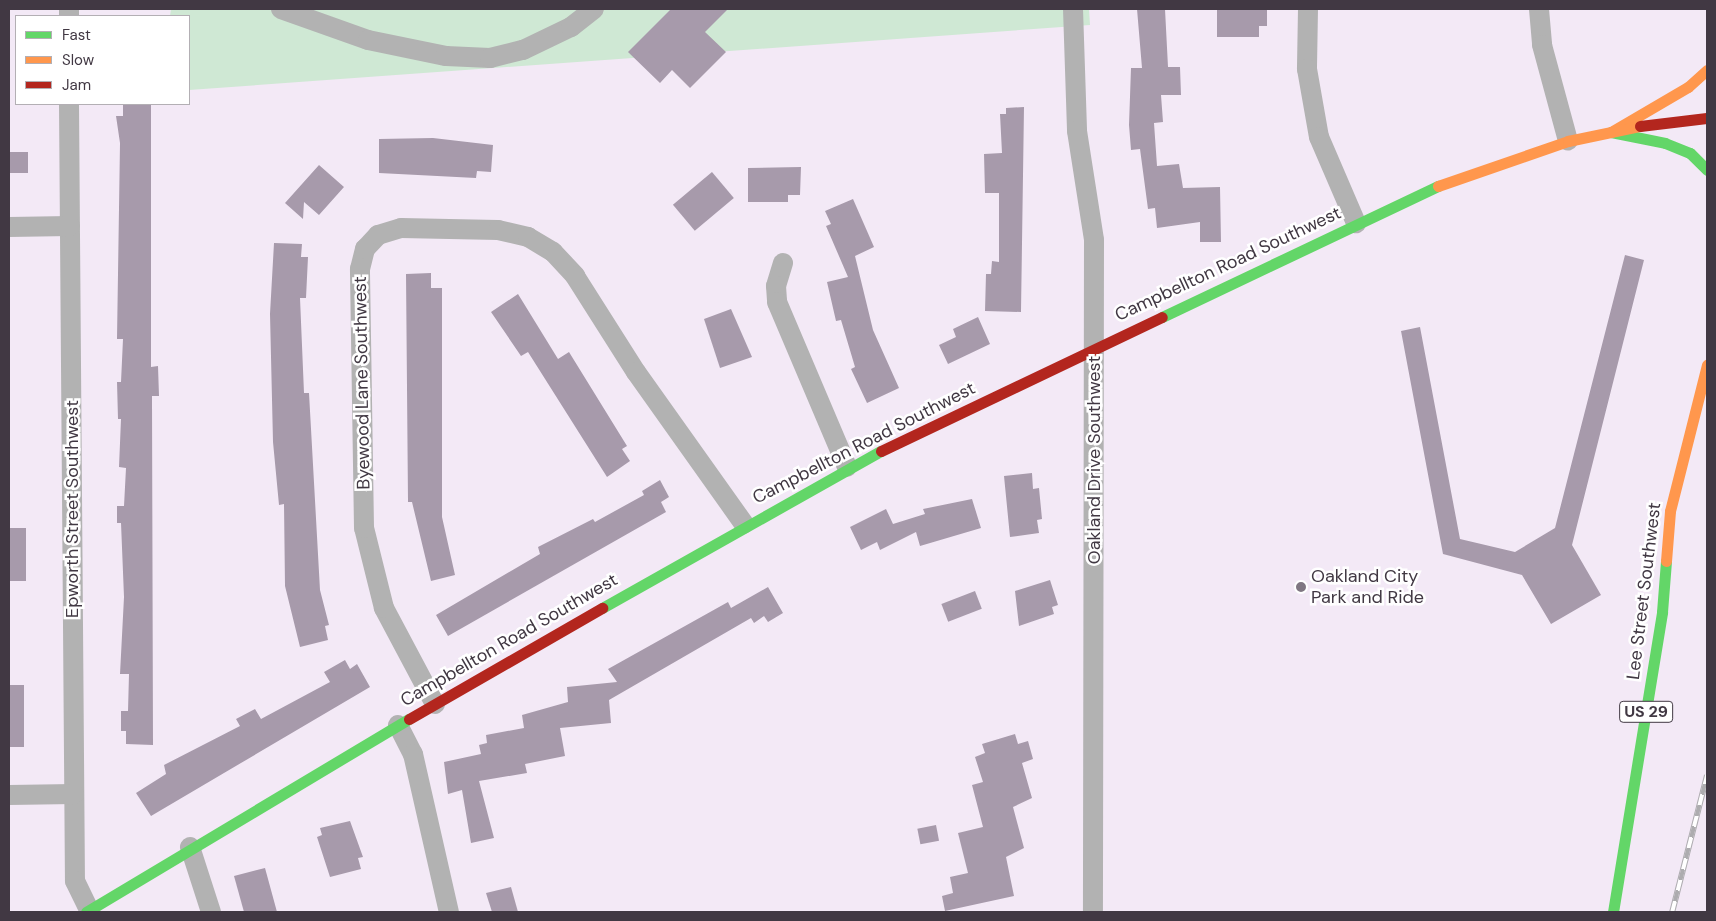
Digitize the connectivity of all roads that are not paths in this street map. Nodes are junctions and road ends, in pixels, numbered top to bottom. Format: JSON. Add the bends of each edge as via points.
{"nodes":[{"id":1,"x":281,"y":9,"type":"edge"},
{"id":2,"x":594,"y":9,"type":"edge"},
{"id":3,"x":1072,"y":9,"type":"edge"},
{"id":4,"x":1308,"y":9,"type":"edge"},
{"id":5,"x":1539,"y":9,"type":"edge"},
{"id":6,"x":1707,"y":70,"type":"edge"},
{"id":7,"x":69,"y":105,"type":"edge"},
{"id":8,"x":1707,"y":118,"type":"edge"},
{"id":9,"x":1611,"y":132,"type":"junction"},
{"id":10,"x":1568,"y":141,"type":"junction"},
{"id":11,"x":1707,"y":170,"type":"edge"},
{"id":12,"x":1356,"y":223,"type":"junction"},
{"id":13,"x":70,"y":226,"type":"junction"},
{"id":14,"x":9,"y":227,"type":"edge"},
{"id":15,"x":783,"y":263,"type":"dead end"},
{"id":16,"x":1095,"y":347,"type":"junction"},
{"id":17,"x":1707,"y":366,"type":"edge"},
{"id":18,"x":846,"y":467,"type":"junction"},
{"id":19,"x":744,"y":524,"type":"junction"},
{"id":20,"x":435,"y":704,"type":"junction"},
{"id":21,"x":398,"y":725,"type":"junction"},
{"id":22,"x":9,"y":794,"type":"edge"},
{"id":23,"x":74,"y":794,"type":"junction"},
{"id":24,"x":190,"y":847,"type":"junction"},
{"id":25,"x":87,"y":911,"type":"edge"},
{"id":26,"x":211,"y":912,"type":"edge"},
{"id":27,"x":449,"y":912,"type":"edge"},
{"id":28,"x":1093,"y":912,"type":"edge"},
{"id":29,"x":1613,"y":912,"type":"edge"}],
"edges":[{"from":1,"to":2,"type":"street","via":[[368,40],[446,56],[490,58],[531,46]]},
{"from":3,"to":16,"type":"street","name":"Oakland Drive Southwest","via":[[1076,131],[1094,240]]},
{"from":4,"to":12,"type":"street","via":[[1307,69],[1319,137]]},
{"from":5,"to":10,"type":"street","via":[[1542,45]]},
{"from":6,"to":9,"type":"main road","via":[[1688,87]]},
{"from":7,"to":13,"type":"street","name":"Epworth Street Southwest"},
{"from":8,"to":9,"type":"main road","name":"Campbellton Road Southwest"},
{"from":9,"to":10,"type":"main road","name":"Campbellton Road Southwest"},
{"from":9,"to":11,"type":"main road","via":[[1665,143],[1690,153]]},
{"from":10,"to":12,"type":"main road","name":"Campbellton Road Southwest","via":[[1466,173]]},
{"from":12,"to":16,"type":"main road","name":"Campbellton Road Southwest"},
{"from":13,"to":14,"type":"street"},
{"from":13,"to":23,"type":"street","name":"Epworth Street Southwest"},
{"from":15,"to":18,"type":"street","via":[[776,286],[777,302]]},
{"from":16,"to":18,"type":"main road","name":"Campbellton Road Southwest"},
{"from":16,"to":28,"type":"street","name":"Oakland Drive Southwest"},
{"from":17,"to":29,"type":"main road","name":"Lee Street Southwest","number":"US 29","via":[[1670,511],[1662,612]]},
{"from":18,"to":19,"type":"main road","name":"Campbellton Road Southwest"},
{"from":19,"to":20,"type":"main road","name":"Campbellton Road Southwest"},
{"from":19,"to":20,"type":"street","name":"Byewood Lane Southwest","via":[[636,372],[575,276],[553,252],[528,237],[498,230],[401,228],[378,235],[365,249],[360,269],[364,528],[384,608]]},
{"from":20,"to":21,"type":"main road","name":"Campbellton Road Southwest"},
{"from":21,"to":24,"type":"main road","name":"Campbellton Road Southwest"},
{"from":21,"to":27,"type":"street","via":[[413,754]]},
{"from":22,"to":23,"type":"street"},
{"from":23,"to":25,"type":"street","name":"Epworth Street Southwest","via":[[75,881]]},
{"from":24,"to":25,"type":"main road","name":"Campbellton Road Southwest"},
{"from":24,"to":26,"type":"street"}]}
